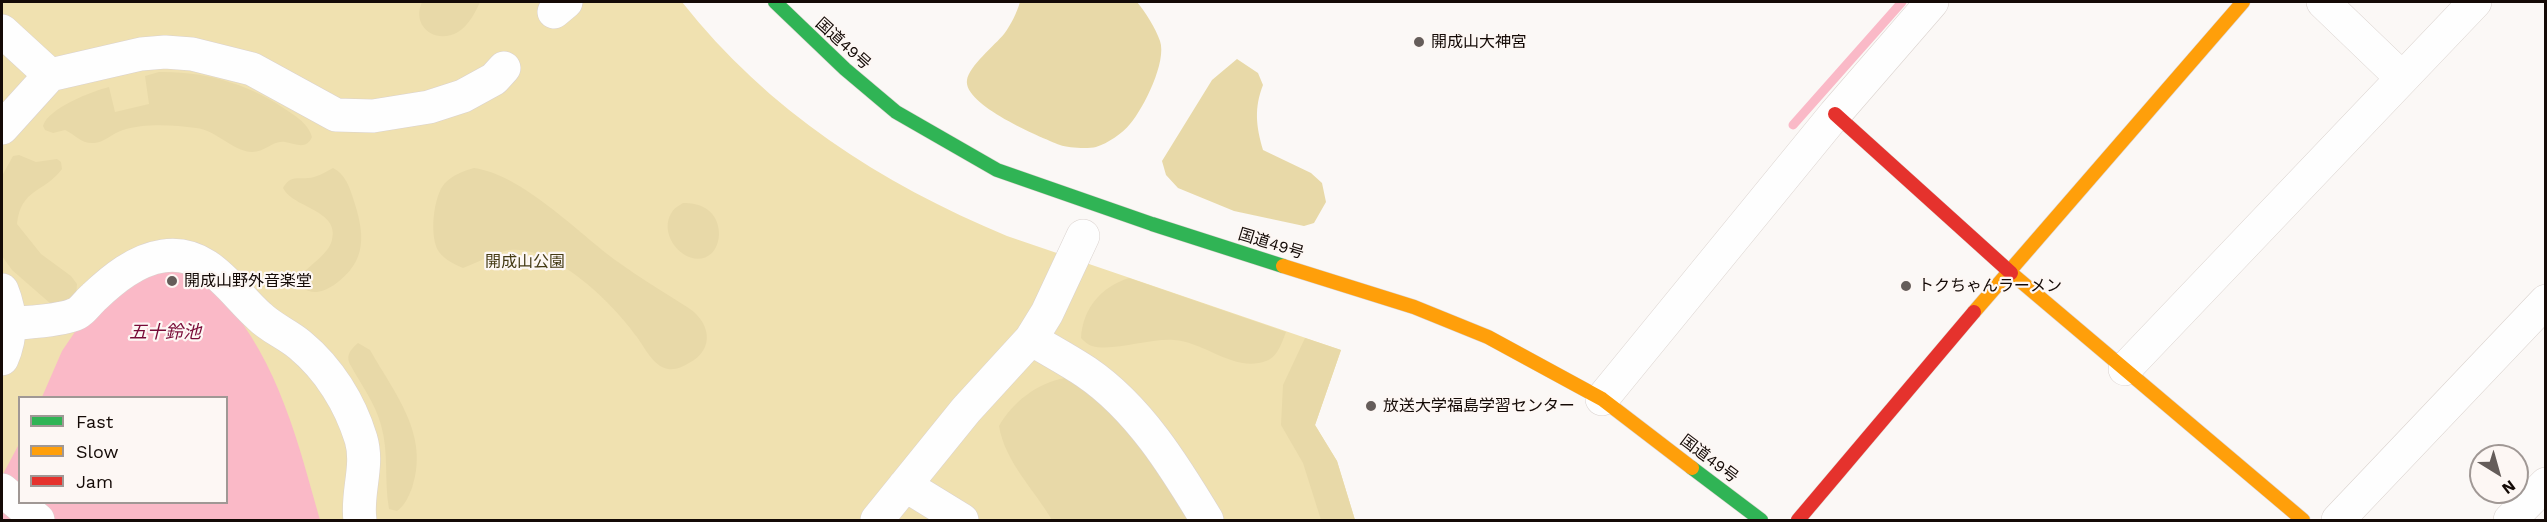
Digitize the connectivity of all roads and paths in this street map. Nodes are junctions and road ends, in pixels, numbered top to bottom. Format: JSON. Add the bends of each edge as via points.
{"nodes":[{"id":1,"x":775,"y":2,"type":"edge"},
{"id":2,"x":1932,"y":2,"type":"edge"},
{"id":3,"x":2243,"y":2,"type":"edge"},
{"id":4,"x":2323,"y":2,"type":"edge"},
{"id":5,"x":2475,"y":2,"type":"edge"},
{"id":6,"x":2,"y":31,"type":"edge"},
{"id":7,"x":504,"y":68,"type":"dead end"},
{"id":8,"x":50,"y":75,"type":"junction"},
{"id":9,"x":2401,"y":77,"type":"junction"},
{"id":10,"x":1835,"y":114,"type":"junction"},
{"id":11,"x":2,"y":129,"type":"edge"},
{"id":12,"x":1083,"y":236,"type":"dead end"},
{"id":13,"x":2010,"y":271,"type":"junction"},
{"id":14,"x":2,"y":290,"type":"edge"},
{"id":15,"x":2546,"y":301,"type":"edge"},
{"id":16,"x":10,"y":324,"type":"junction"},
{"id":17,"x":1031,"y":339,"type":"junction"},
{"id":18,"x":2,"y":359,"type":"edge"},
{"id":19,"x":2125,"y":369,"type":"junction"},
{"id":20,"x":1602,"y":399,"type":"junction"},
{"id":21,"x":2546,"y":484,"type":"edge"},
{"id":22,"x":905,"y":485,"type":"junction"},
{"id":23,"x":2,"y":490,"type":"edge"},
{"id":24,"x":18,"y":503,"type":"edge"},
{"id":25,"x":19,"y":504,"type":"edge"},
{"id":26,"x":38,"y":520,"type":"edge"},
{"id":27,"x":360,"y":520,"type":"edge"},
{"id":28,"x":877,"y":520,"type":"edge"},
{"id":29,"x":962,"y":520,"type":"edge"},
{"id":30,"x":1207,"y":520,"type":"edge"},
{"id":31,"x":1761,"y":520,"type":"edge"},
{"id":32,"x":1798,"y":520,"type":"edge"},
{"id":33,"x":2303,"y":520,"type":"edge"},
{"id":34,"x":2338,"y":520,"type":"edge"},
{"id":35,"x":2510,"y":520,"type":"edge"}],
"edges":[{"from":1,"to":20,"type":"main road","name":"国道49号","via":[[896,112],[997,170],[1414,307],[1488,337]]},
{"from":2,"to":10,"type":"street"},
{"from":3,"to":13,"type":"main road"},
{"from":4,"to":9,"type":"street"},
{"from":5,"to":9,"type":"street"},
{"from":6,"to":8,"type":"street"},
{"from":7,"to":8,"type":"street","via":[[494,80],[463,96],[429,107],[373,116],[336,115],[252,69],[192,54],[141,54]]},
{"from":8,"to":11,"type":"street"},
{"from":9,"to":19,"type":"street"},
{"from":10,"to":13,"type":"main road"},
{"from":10,"to":20,"type":"street"},
{"from":12,"to":17,"type":"street"},
{"from":13,"to":19,"type":"main road"},
{"from":13,"to":32,"type":"main road"},
{"from":14,"to":16,"type":"street"},
{"from":15,"to":34,"type":"street"},
{"from":16,"to":18,"type":"street"},
{"from":16,"to":27,"type":"street","via":[[75,315],[132,267],[164,255],[190,258],[214,270],[258,316],[307,351],[340,392],[362,442]]},
{"from":17,"to":22,"type":"street"},
{"from":17,"to":30,"type":"street","via":[[1086,372],[1116,397],[1150,434]]},
{"from":19,"to":33,"type":"main road"},
{"from":20,"to":31,"type":"main road","name":"国道49号"},
{"from":21,"to":35,"type":"street"},
{"from":22,"to":28,"type":"street"},
{"from":22,"to":29,"type":"street"},
{"from":23,"to":24,"type":"street"},
{"from":25,"to":26,"type":"street"}]}
